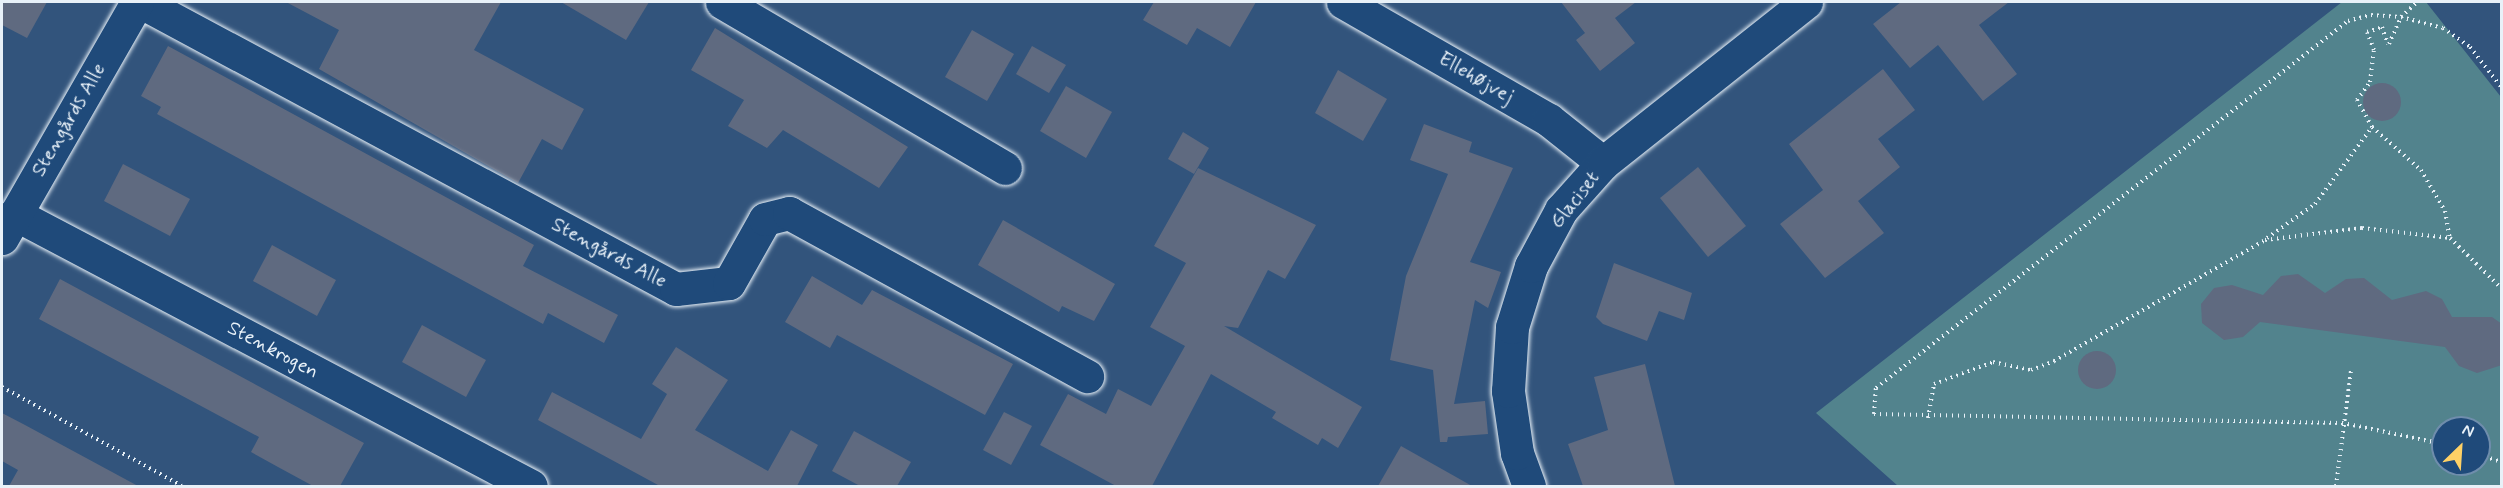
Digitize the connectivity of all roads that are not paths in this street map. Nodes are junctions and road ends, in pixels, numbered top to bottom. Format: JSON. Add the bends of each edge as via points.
{"nodes":[{"id":1,"x":139,"y":2,"type":"edge"},
{"id":2,"x":723,"y":2,"type":"edge"},
{"id":3,"x":1343,"y":2,"type":"edge"},
{"id":4,"x":1806,"y":2,"type":"edge"},
{"id":5,"x":1603,"y":163,"type":"junction"},
{"id":6,"x":1005,"y":168,"type":"dead end"},
{"id":7,"x":8,"y":226,"type":"edge"},
{"id":8,"x":1087,"y":376,"type":"dead end"},
{"id":9,"x":531,"y":486,"type":"edge"},
{"id":10,"x":1529,"y":486,"type":"edge"}],
"edges":[{"from":1,"to":7,"type":"street","name":"Stengårds Alle"},
{"from":1,"to":8,"type":"street","name":"Stengårds Alle","via":[[676,289],[729,283],[765,219],[789,213]]},
{"from":2,"to":6,"type":"street"},
{"from":3,"to":5,"type":"street","name":"Ellehøjvej","via":[[1549,120]]},
{"from":4,"to":5,"type":"street","name":"Glaciset"},
{"from":5,"to":10,"type":"street","name":"Glaciset","via":[[1561,210],[1531,266],[1512,327],[1508,391],[1517,453]]},
{"from":7,"to":9,"type":"street","name":"Stenkrogen"}]}
